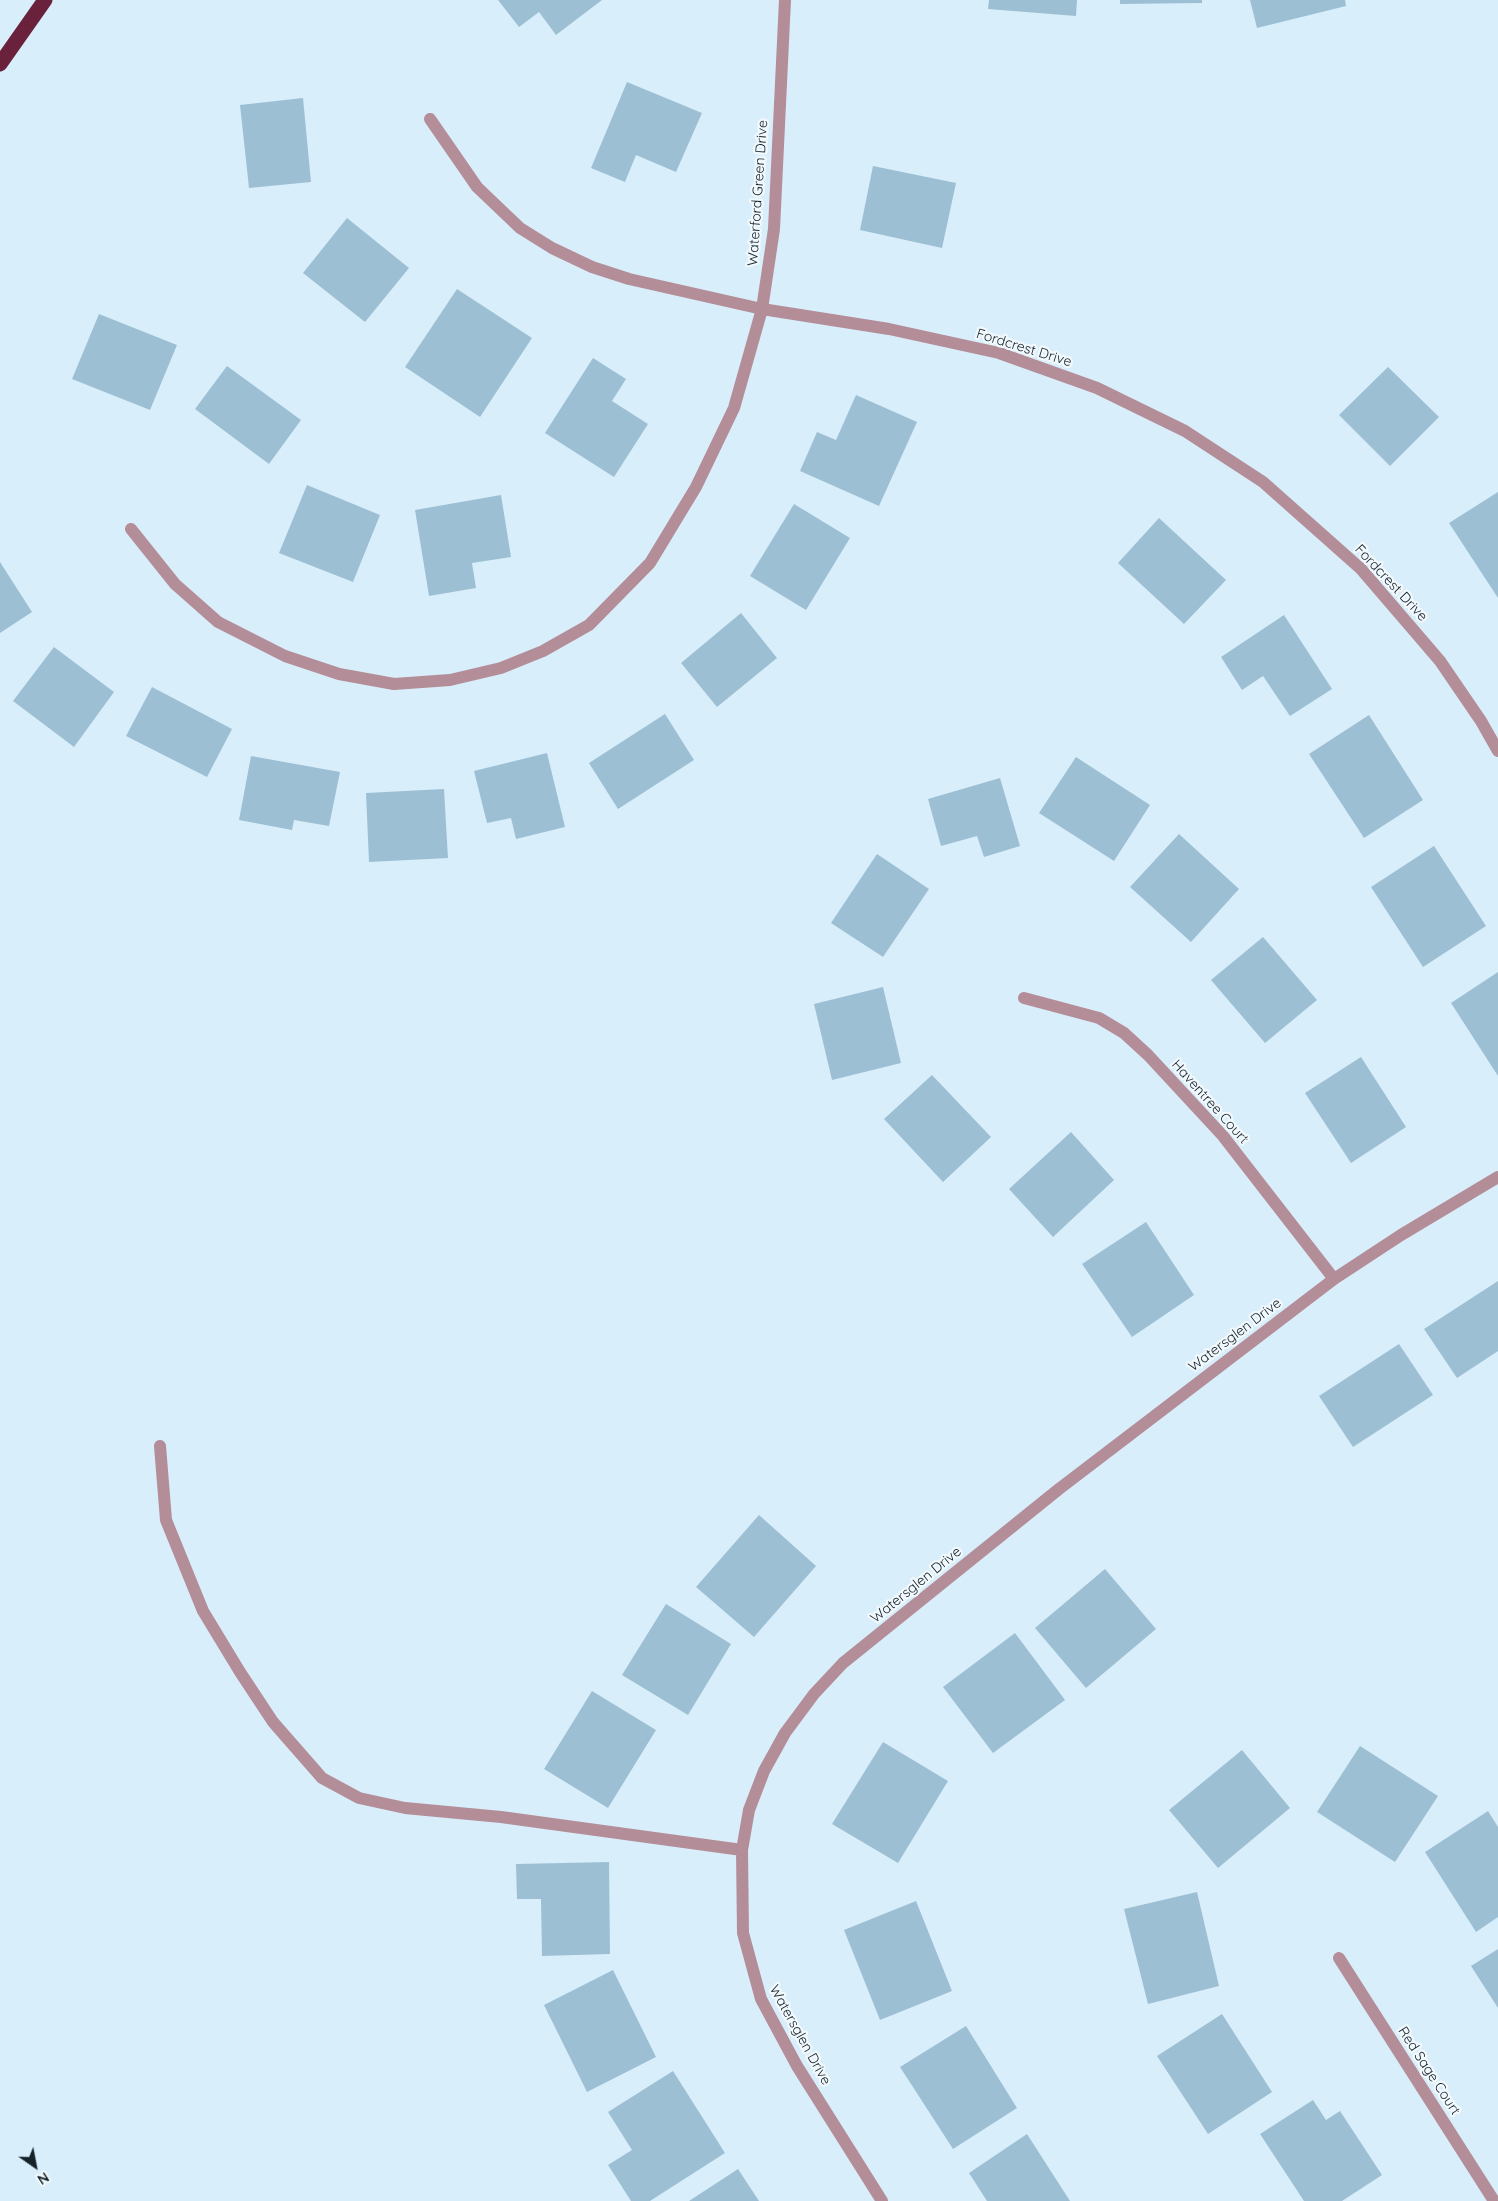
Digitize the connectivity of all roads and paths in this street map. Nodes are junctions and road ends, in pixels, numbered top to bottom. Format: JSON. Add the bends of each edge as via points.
{"nodes":[{"id":1,"x":45,"y":0,"type":"edge"},
{"id":2,"x":785,"y":0,"type":"edge"},
{"id":3,"x":0,"y":64,"type":"edge"},
{"id":4,"x":430,"y":119,"type":"dead end"},
{"id":5,"x":762,"y":309,"type":"junction"},
{"id":6,"x":131,"y":529,"type":"dead end"},
{"id":7,"x":1498,"y":751,"type":"edge"},
{"id":8,"x":1024,"y":998,"type":"dead end"},
{"id":9,"x":1498,"y":1177,"type":"edge"},
{"id":10,"x":1334,"y":1279,"type":"junction"},
{"id":11,"x":160,"y":1446,"type":"dead end"},
{"id":12,"x":742,"y":1850,"type":"junction"},
{"id":13,"x":1339,"y":1958,"type":"dead end"},
{"id":14,"x":882,"y":2201,"type":"edge"},
{"id":15,"x":1494,"y":2201,"type":"edge"}],
"edges":[{"from":1,"to":3,"type":"highway"},
{"from":2,"to":5,"type":"street","name":"Waterford Green Drive","via":[[774,229]]},
{"from":4,"to":5,"type":"street","name":"Fordcrest Drive","via":[[477,188],[520,228],[552,248],[592,267],[629,279]]},
{"from":5,"to":6,"type":"street","name":"Waterford Green Drive","via":[[734,408],[696,487],[650,563],[589,625],[543,651],[501,668],[450,680],[394,684],[339,674],[286,656],[218,622],[175,584]]},
{"from":5,"to":7,"type":"street","name":"Fordcrest Drive","via":[[888,329],[998,353],[1097,388],[1185,432],[1263,482],[1361,569],[1440,661]]},
{"from":8,"to":10,"type":"street","name":"Haventree Court","via":[[1099,1018],[1124,1033],[1223,1136]]},
{"from":9,"to":10,"type":"street","name":"Watersglen Drive"},
{"from":10,"to":12,"type":"street","name":"Watersglen Drive","via":[[1059,1489],[843,1663],[814,1694],[785,1733],[764,1771],[749,1810]]},
{"from":11,"to":12,"type":"street","via":[[166,1520],[203,1611],[273,1722],[322,1778],[359,1798],[405,1808],[501,1817]]},
{"from":12,"to":14,"type":"street","name":"Watersglen Drive","via":[[743,1933],[761,1999],[798,2066]]},
{"from":13,"to":15,"type":"street","name":"Red Sage Court"}]}
